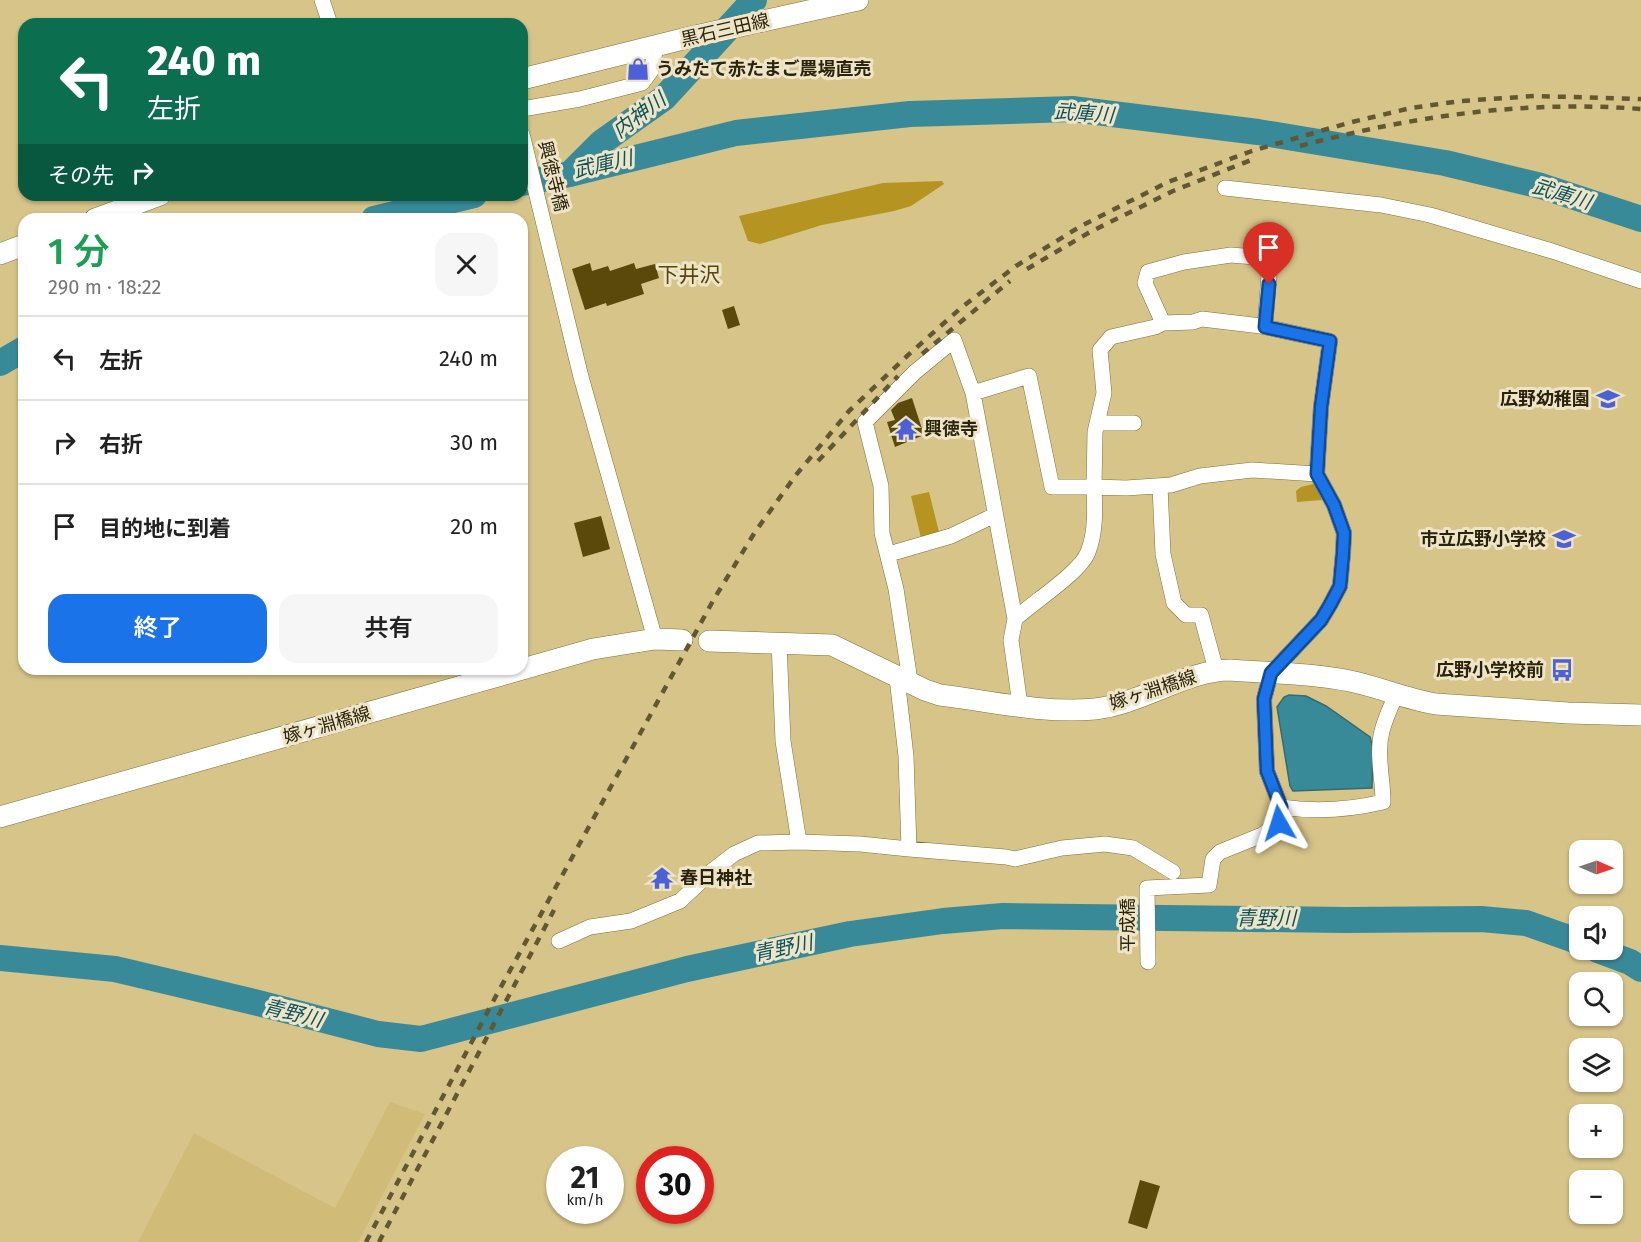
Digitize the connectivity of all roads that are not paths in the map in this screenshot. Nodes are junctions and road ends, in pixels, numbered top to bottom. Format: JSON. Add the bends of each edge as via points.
{"nodes":[{"id":1,"x":322,"y":0,"type":"edge"},
{"id":2,"x":858,"y":0,"type":"edge"},
{"id":3,"x":799,"y":6,"type":"edge"},
{"id":4,"x":328,"y":18,"type":"edge"},
{"id":5,"x":656,"y":47,"type":"junction"},
{"id":6,"x":528,"y":78,"type":"edge"},
{"id":7,"x":528,"y":107,"type":"edge"},
{"id":8,"x":528,"y":158,"type":"edge"},
{"id":9,"x":1225,"y":188,"type":"dead end"},
{"id":10,"x":144,"y":201,"type":"edge"},
{"id":11,"x":111,"y":213,"type":"edge"},
{"id":12,"x":18,"y":247,"type":"edge"},
{"id":13,"x":0,"y":254,"type":"edge"},
{"id":14,"x":1641,"y":281,"type":"edge"},
{"id":15,"x":1163,"y":323,"type":"junction"},
{"id":16,"x":1265,"y":327,"type":"junction"},
{"id":17,"x":973,"y":393,"type":"junction"},
{"id":18,"x":1097,"y":423,"type":"junction"},
{"id":19,"x":1134,"y":423,"type":"dead end"},
{"id":20,"x":1317,"y":474,"type":"junction"},
{"id":21,"x":1160,"y":486,"type":"junction"},
{"id":22,"x":1095,"y":487,"type":"junction"},
{"id":23,"x":995,"y":515,"type":"junction"},
{"id":24,"x":889,"y":554,"type":"junction"},
{"id":25,"x":1015,"y":618,"type":"junction"},
{"id":26,"x":655,"y":639,"type":"junction"},
{"id":27,"x":682,"y":640,"type":"dead end"},
{"id":28,"x":710,"y":641,"type":"dead end"},
{"id":29,"x":779,"y":642,"type":"junction"},
{"id":30,"x":528,"y":668,"type":"edge"},
{"id":31,"x":1216,"y":670,"type":"junction"},
{"id":32,"x":1271,"y":673,"type":"junction"},
{"id":33,"x":502,"y":675,"type":"edge"},
{"id":34,"x":903,"y":681,"type":"junction"},
{"id":35,"x":1396,"y":695,"type":"junction"},
{"id":36,"x":1020,"y":705,"type":"junction"},
{"id":37,"x":1641,"y":715,"type":"edge"},
{"id":38,"x":1281,"y":807,"type":"junction"},
{"id":39,"x":0,"y":817,"type":"edge"},
{"id":40,"x":799,"y":842,"type":"junction"},
{"id":41,"x":909,"y":849,"type":"junction"},
{"id":42,"x":1173,"y":872,"type":"dead end"},
{"id":43,"x":559,"y":941,"type":"dead end"},
{"id":44,"x":1148,"y":962,"type":"dead end"}],
"edges":[{"from":1,"to":4,"type":"street"},
{"from":2,"to":3,"type":"street","name":"黒石三田線"},
{"from":3,"to":5,"type":"street","name":"黒石三田線","via":[[772,18]]},
{"from":5,"to":6,"type":"street","name":"黒石三田線"},
{"from":5,"to":7,"type":"street","via":[[651,71],[642,83]]},
{"from":8,"to":26,"type":"street","name":"興徳寺橋","via":[[581,377]]},
{"from":9,"to":14,"type":"street","via":[[1381,205],[1430,215]]},
{"from":10,"to":11,"type":"street"},
{"from":12,"to":13,"type":"street"},
{"from":15,"to":16,"type":"street","via":[[1202,319]]},
{"from":15,"to":16,"type":"street","via":[[1145,283],[1148,272],[1231,255],[1267,258],[1270,262]]},
{"from":15,"to":18,"type":"street","via":[[1111,337],[1100,350],[1104,393]]},
{"from":16,"to":20,"type":"street","via":[[1330,341]]},
{"from":17,"to":22,"type":"street","via":[[1029,376],[1052,487]]},
{"from":17,"to":23,"type":"street"},
{"from":17,"to":24,"type":"street","via":[[954,340],[865,422],[881,486],[882,533]]},
{"from":18,"to":19,"type":"street"},
{"from":18,"to":22,"type":"street"},
{"from":20,"to":21,"type":"street","via":[[1252,470]]},
{"from":20,"to":32,"type":"street","via":[[1344,533],[1340,586],[1321,620]]},
{"from":21,"to":22,"type":"street"},
{"from":21,"to":31,"type":"street","via":[[1163,554],[1174,603],[1186,615],[1201,615]]},
{"from":22,"to":25,"type":"street","via":[[1095,519],[1088,553],[1077,568]]},
{"from":23,"to":24,"type":"street","via":[[951,536]]},
{"from":23,"to":25,"type":"street"},
{"from":24,"to":34,"type":"street","via":[[909,674]]},
{"from":25,"to":36,"type":"street","via":[[1011,640]]},
{"from":26,"to":27,"type":"street","name":"嫁ヶ淵橋線"},
{"from":26,"to":30,"type":"street","name":"嫁ヶ淵橋線","via":[[583,652]]},
{"from":28,"to":29,"type":"street","name":"嫁ヶ淵橋線"},
{"from":29,"to":34,"type":"street","name":"嫁ヶ淵橋線","via":[[832,645]]},
{"from":29,"to":40,"type":"street","via":[[783,741]]},
{"from":31,"to":32,"type":"street","name":"嫁ヶ淵橋線"},
{"from":31,"to":36,"type":"street","name":"嫁ヶ淵橋線","via":[[1137,699],[1095,709]]},
{"from":32,"to":35,"type":"street","name":"嫁ヶ淵橋線","via":[[1352,681]]},
{"from":32,"to":38,"type":"street","via":[[1264,699],[1267,771]]},
{"from":33,"to":39,"type":"street","name":"嫁ヶ淵橋線"},
{"from":34,"to":36,"type":"street","name":"嫁ヶ淵橋線","via":[[940,695]]},
{"from":34,"to":41,"type":"street"},
{"from":35,"to":37,"type":"street","name":"嫁ヶ淵橋線","via":[[1436,704]]},
{"from":35,"to":38,"type":"street","via":[[1382,731],[1383,802],[1323,810]]},
{"from":38,"to":44,"type":"street","name":"平成橋","via":[[1279,823],[1213,859],[1209,885],[1147,888]]},
{"from":40,"to":41,"type":"street"},
{"from":40,"to":43,"type":"street","via":[[758,843],[719,865],[680,901],[631,921],[590,927]]},
{"from":41,"to":42,"type":"street","via":[[1015,859],[1062,848],[1106,844],[1133,848]]}]}
